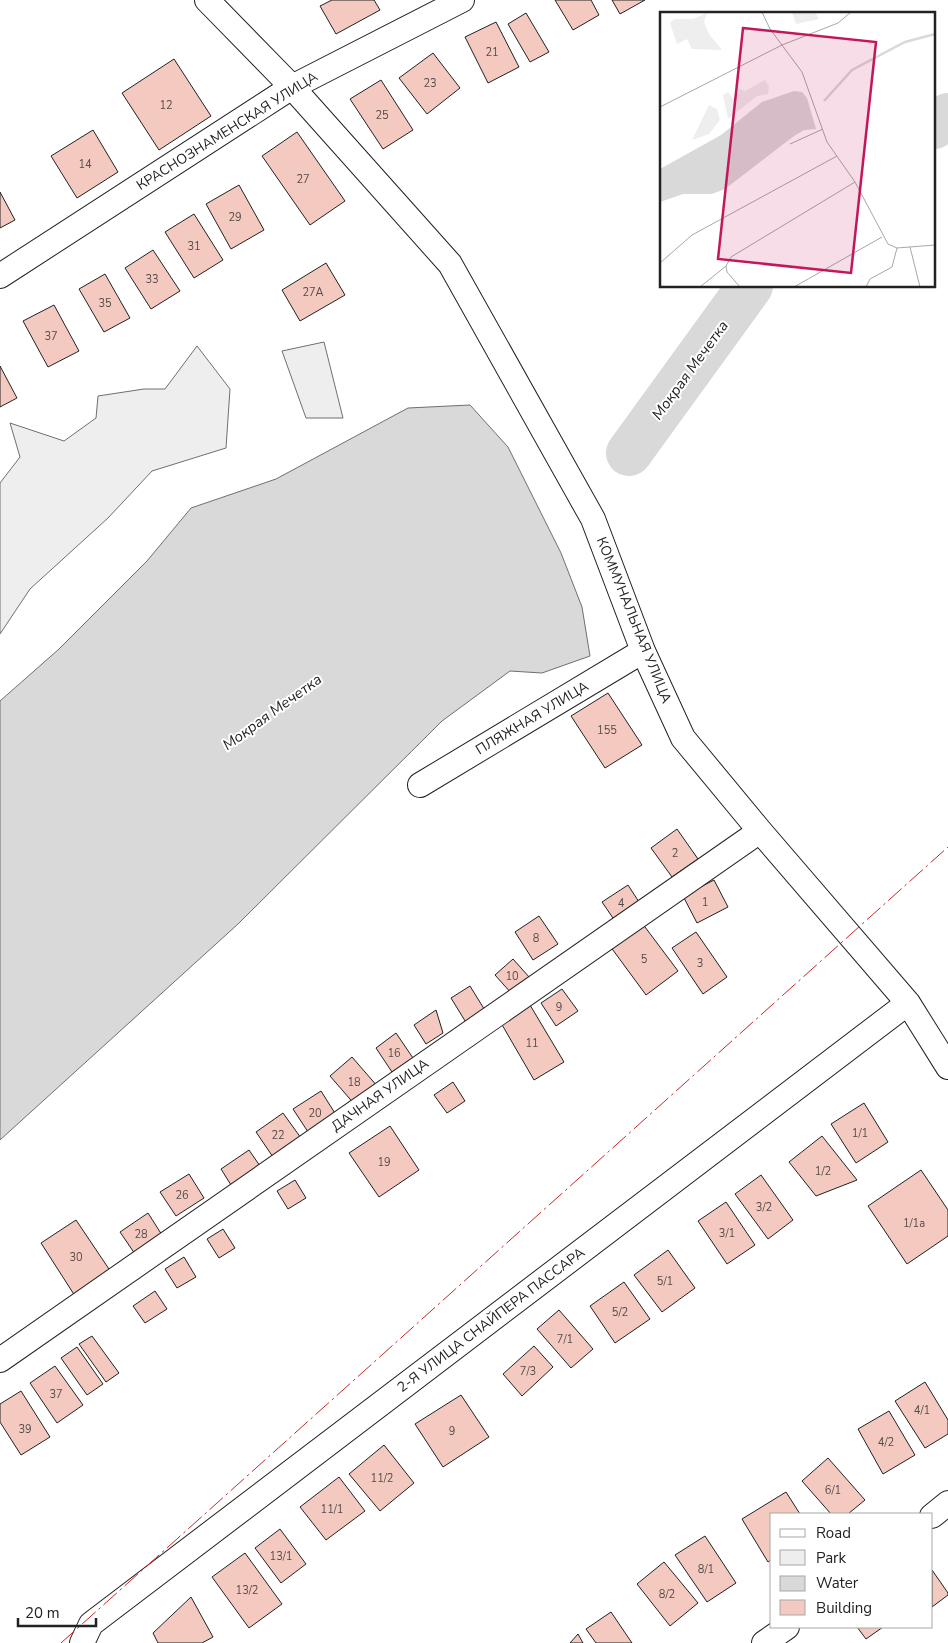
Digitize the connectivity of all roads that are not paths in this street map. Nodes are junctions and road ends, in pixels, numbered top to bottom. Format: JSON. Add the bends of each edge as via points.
{"nodes":[{"id":1,"x":206,"y":0,"type":"edge"},
{"id":2,"x":462,"y":0,"type":"edge"},
{"id":3,"x":292,"y":88,"type":"junction"},
{"id":4,"x":0,"y":276,"type":"edge"},
{"id":5,"x":643,"y":651,"type":"junction"},
{"id":6,"x":420,"y":785,"type":"dead end"},
{"id":7,"x":760,"y":831,"type":"junction"},
{"id":8,"x":908,"y":1003,"type":"junction"},
{"id":9,"x":948,"y":1067,"type":"edge"},
{"id":10,"x":0,"y":1360,"type":"edge"},
{"id":11,"x":948,"y":1503,"type":"edge"},
{"id":12,"x":933,"y":1515,"type":"edge"},
{"id":13,"x":786,"y":1628,"type":"edge"},
{"id":14,"x":82,"y":1643,"type":"edge"},
{"id":15,"x":764,"y":1643,"type":"edge"}],
"edges":[{"from":1,"to":3,"type":"street","name":"КОММУНАЛЬНАЯ УЛИЦА"},
{"from":2,"to":3,"type":"street","name":"КРАСНОЗНАМЕНСКАЯ УЛИЦА"},
{"from":3,"to":4,"type":"street","name":"КРАСНОЗНАМЕНСКАЯ УЛИЦА"},
{"from":3,"to":5,"type":"street","name":"КОММУНАЛЬНАЯ УЛИЦА","via":[[450,264],[593,518]]},
{"from":5,"to":6,"type":"street","name":"ПЛЯЖНАЯ УЛИЦА"},
{"from":5,"to":7,"type":"street","name":"КОММУНАЛЬНАЯ УЛИЦА","via":[[683,738]]},
{"from":7,"to":8,"type":"street","name":"КОММУНАЛЬНАЯ УЛИЦА"},
{"from":7,"to":10,"type":"street","name":"ДАЧНАЯ УЛИЦА"},
{"from":8,"to":9,"type":"street","name":"КОММУНАЛЬНАЯ УЛИЦА"},
{"from":8,"to":14,"type":"street","name":"2-Я УЛИЦА СНАЙПЕРА ПАССАРА","via":[[91,1624]]},
{"from":11,"to":12,"type":"street"},
{"from":13,"to":15,"type":"street"}]}
